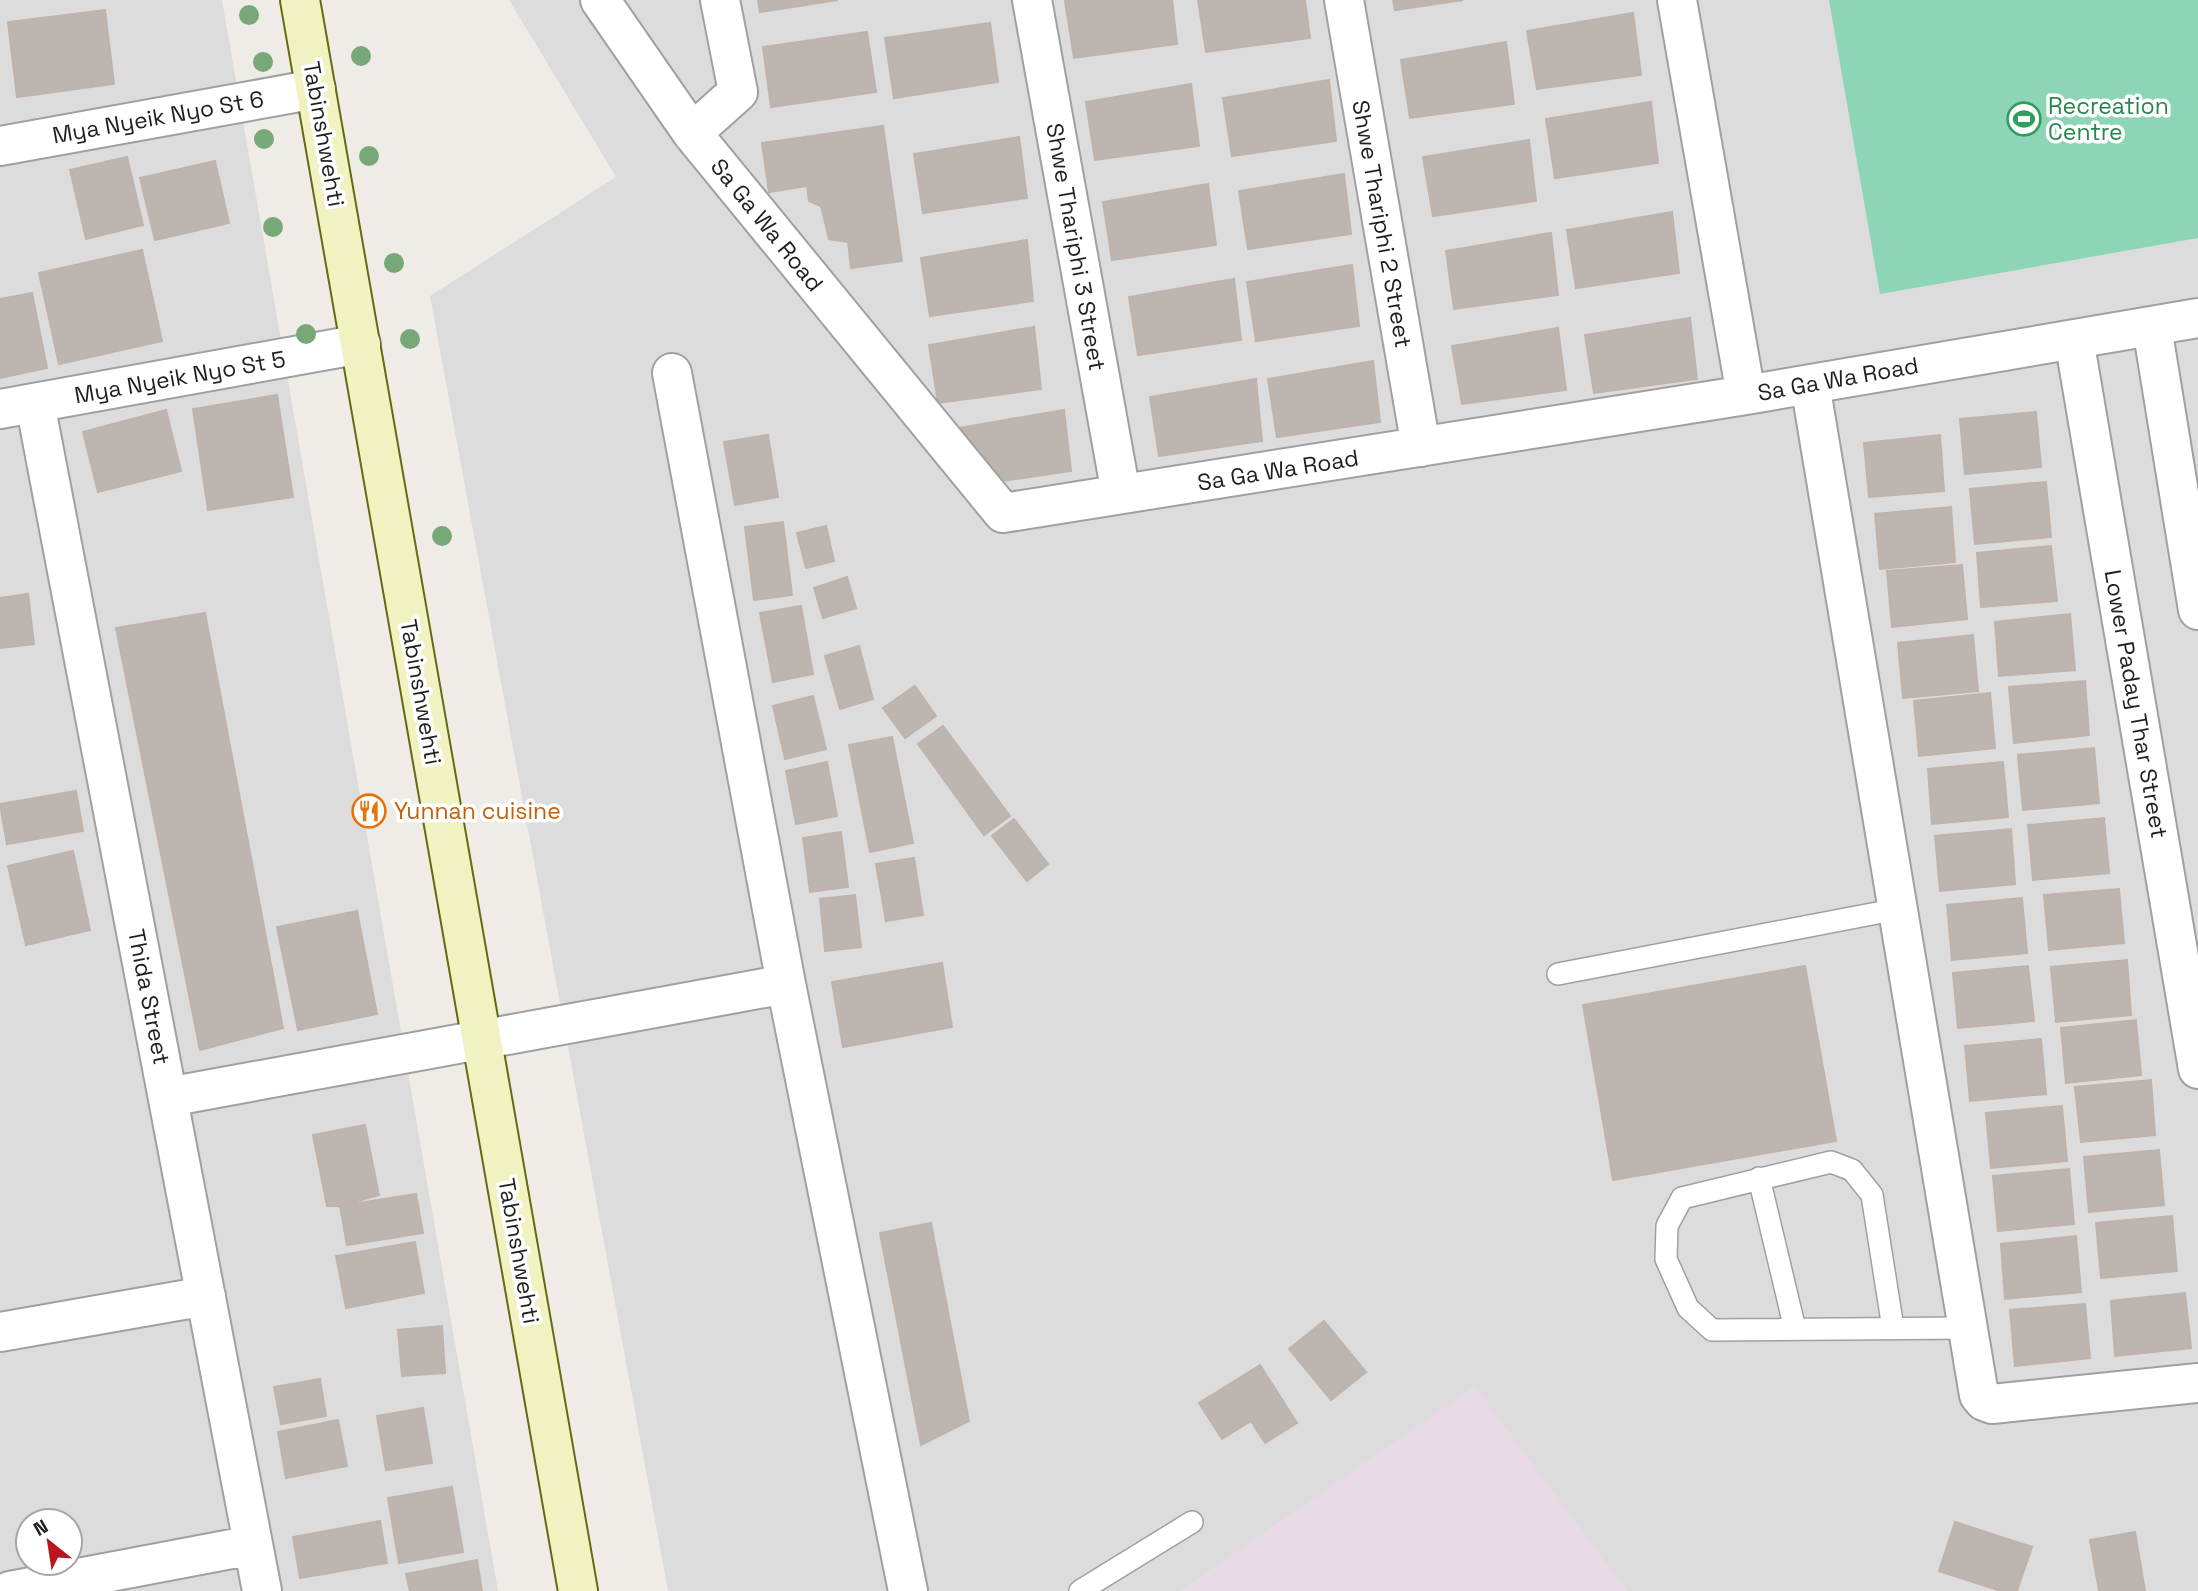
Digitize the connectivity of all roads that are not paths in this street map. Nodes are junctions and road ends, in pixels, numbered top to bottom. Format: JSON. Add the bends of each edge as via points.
{"nodes":[{"id":1,"x":300,"y":0,"type":"edge"},
{"id":2,"x":600,"y":0,"type":"edge"},
{"id":3,"x":720,"y":0,"type":"edge"},
{"id":4,"x":1031,"y":0,"type":"edge"},
{"id":5,"x":1344,"y":0,"type":"edge"},
{"id":6,"x":1677,"y":0,"type":"edge"},
{"id":7,"x":316,"y":89,"type":"junction"},
{"id":8,"x":692,"y":133,"type":"junction"},
{"id":9,"x":0,"y":146,"type":"edge"},
{"id":10,"x":2198,"y":318,"type":"edge"},
{"id":11,"x":2152,"y":327,"type":"junction"},
{"id":12,"x":2074,"y":339,"type":"junction"},
{"id":13,"x":360,"y":344,"type":"junction"},
{"id":14,"x":672,"y":373,"type":"dead end"},
{"id":15,"x":1810,"y":384,"type":"junction"},
{"id":16,"x":1746,"y":395,"type":"junction"},
{"id":17,"x":18,"y":406,"type":"edge"},
{"id":18,"x":1421,"y":447,"type":"junction"},
{"id":19,"x":1121,"y":494,"type":"junction"},
{"id":20,"x":2198,"y":610,"type":"edge"},
{"id":21,"x":1898,"y":909,"type":"junction"},
{"id":22,"x":1558,"y":974,"type":"dead end"},
{"id":23,"x":786,"y":984,"type":"junction"},
{"id":24,"x":481,"y":1039,"type":"junction"},
{"id":25,"x":2198,"y":1069,"type":"edge"},
{"id":26,"x":168,"y":1097,"type":"junction"},
{"id":27,"x":1759,"y":1178,"type":"junction"},
{"id":28,"x":206,"y":1296,"type":"junction"},
{"id":29,"x":1893,"y":1328,"type":"junction"},
{"id":30,"x":1968,"y":1328,"type":"junction"},
{"id":31,"x":1795,"y":1329,"type":"junction"},
{"id":32,"x":0,"y":1332,"type":"edge"},
{"id":33,"x":2198,"y":1383,"type":"edge"},
{"id":34,"x":1192,"y":1522,"type":"dead end"},
{"id":35,"x":253,"y":1545,"type":"junction"},
{"id":36,"x":9,"y":1591,"type":"edge"},
{"id":37,"x":262,"y":1591,"type":"edge"},
{"id":38,"x":579,"y":1591,"type":"edge"},
{"id":39,"x":908,"y":1591,"type":"edge"},
{"id":40,"x":1080,"y":1591,"type":"edge"}],
"edges":[{"from":1,"to":7,"type":"main road","name":"Tabinshwehti"},
{"from":2,"to":8,"type":"street","name":"Sa Ga Wa Road"},
{"from":3,"to":8,"type":"street","via":[[738,92]]},
{"from":4,"to":19,"type":"street","name":"Shwe Thariphi 3 Street"},
{"from":5,"to":18,"type":"street","name":"Shwe Thariphi 2 Street"},
{"from":6,"to":16,"type":"street"},
{"from":7,"to":9,"type":"street","name":"Mya Nyeik Nyo St 6"},
{"from":7,"to":13,"type":"main road","name":"Tabinshwehti"},
{"from":8,"to":19,"type":"street","name":"Sa Ga Wa Road","via":[[1003,513]]},
{"from":10,"to":11,"type":"street","name":"Sa Ga Wa Road"},
{"from":11,"to":12,"type":"street","name":"Sa Ga Wa Road"},
{"from":11,"to":20,"type":"street"},
{"from":12,"to":15,"type":"street","name":"Sa Ga Wa Road"},
{"from":12,"to":25,"type":"street","name":"Lower Paday Thar Street"},
{"from":13,"to":17,"type":"street","name":"Mya Nyeik Nyo St 5"},
{"from":13,"to":24,"type":"main road","name":"Tabinshwehti"},
{"from":14,"to":23,"type":"street"},
{"from":15,"to":16,"type":"street","name":"Sa Ga Wa Road"},
{"from":15,"to":21,"type":"street"},
{"from":16,"to":18,"type":"street","name":"Sa Ga Wa Road"},
{"from":17,"to":26,"type":"street","name":"Thida Street"},
{"from":18,"to":19,"type":"street","name":"Sa Ga Wa Road"},
{"from":21,"to":22,"type":"lane"},
{"from":21,"to":30,"type":"street"},
{"from":23,"to":24,"type":"street"},
{"from":23,"to":39,"type":"street"},
{"from":24,"to":26,"type":"street"},
{"from":24,"to":38,"type":"main road","name":"Tabinshwehti"},
{"from":26,"to":28,"type":"street","name":"Thida Street"},
{"from":27,"to":29,"type":"lane","via":[[1831,1162],[1852,1170],[1872,1195]]},
{"from":27,"to":31,"type":"lane"},
{"from":27,"to":31,"type":"lane","via":[[1682,1198],[1667,1226],[1666,1259],[1688,1308],[1712,1330]]},
{"from":28,"to":32,"type":"street"},
{"from":28,"to":35,"type":"street","name":"Thida Street"},
{"from":29,"to":30,"type":"lane"},
{"from":29,"to":31,"type":"lane"},
{"from":30,"to":33,"type":"street","via":[[1979,1395],[1992,1404]]},
{"from":34,"to":40,"type":"lane"},
{"from":35,"to":36,"type":"street"},
{"from":35,"to":37,"type":"street","name":"Thida Street"}]}
